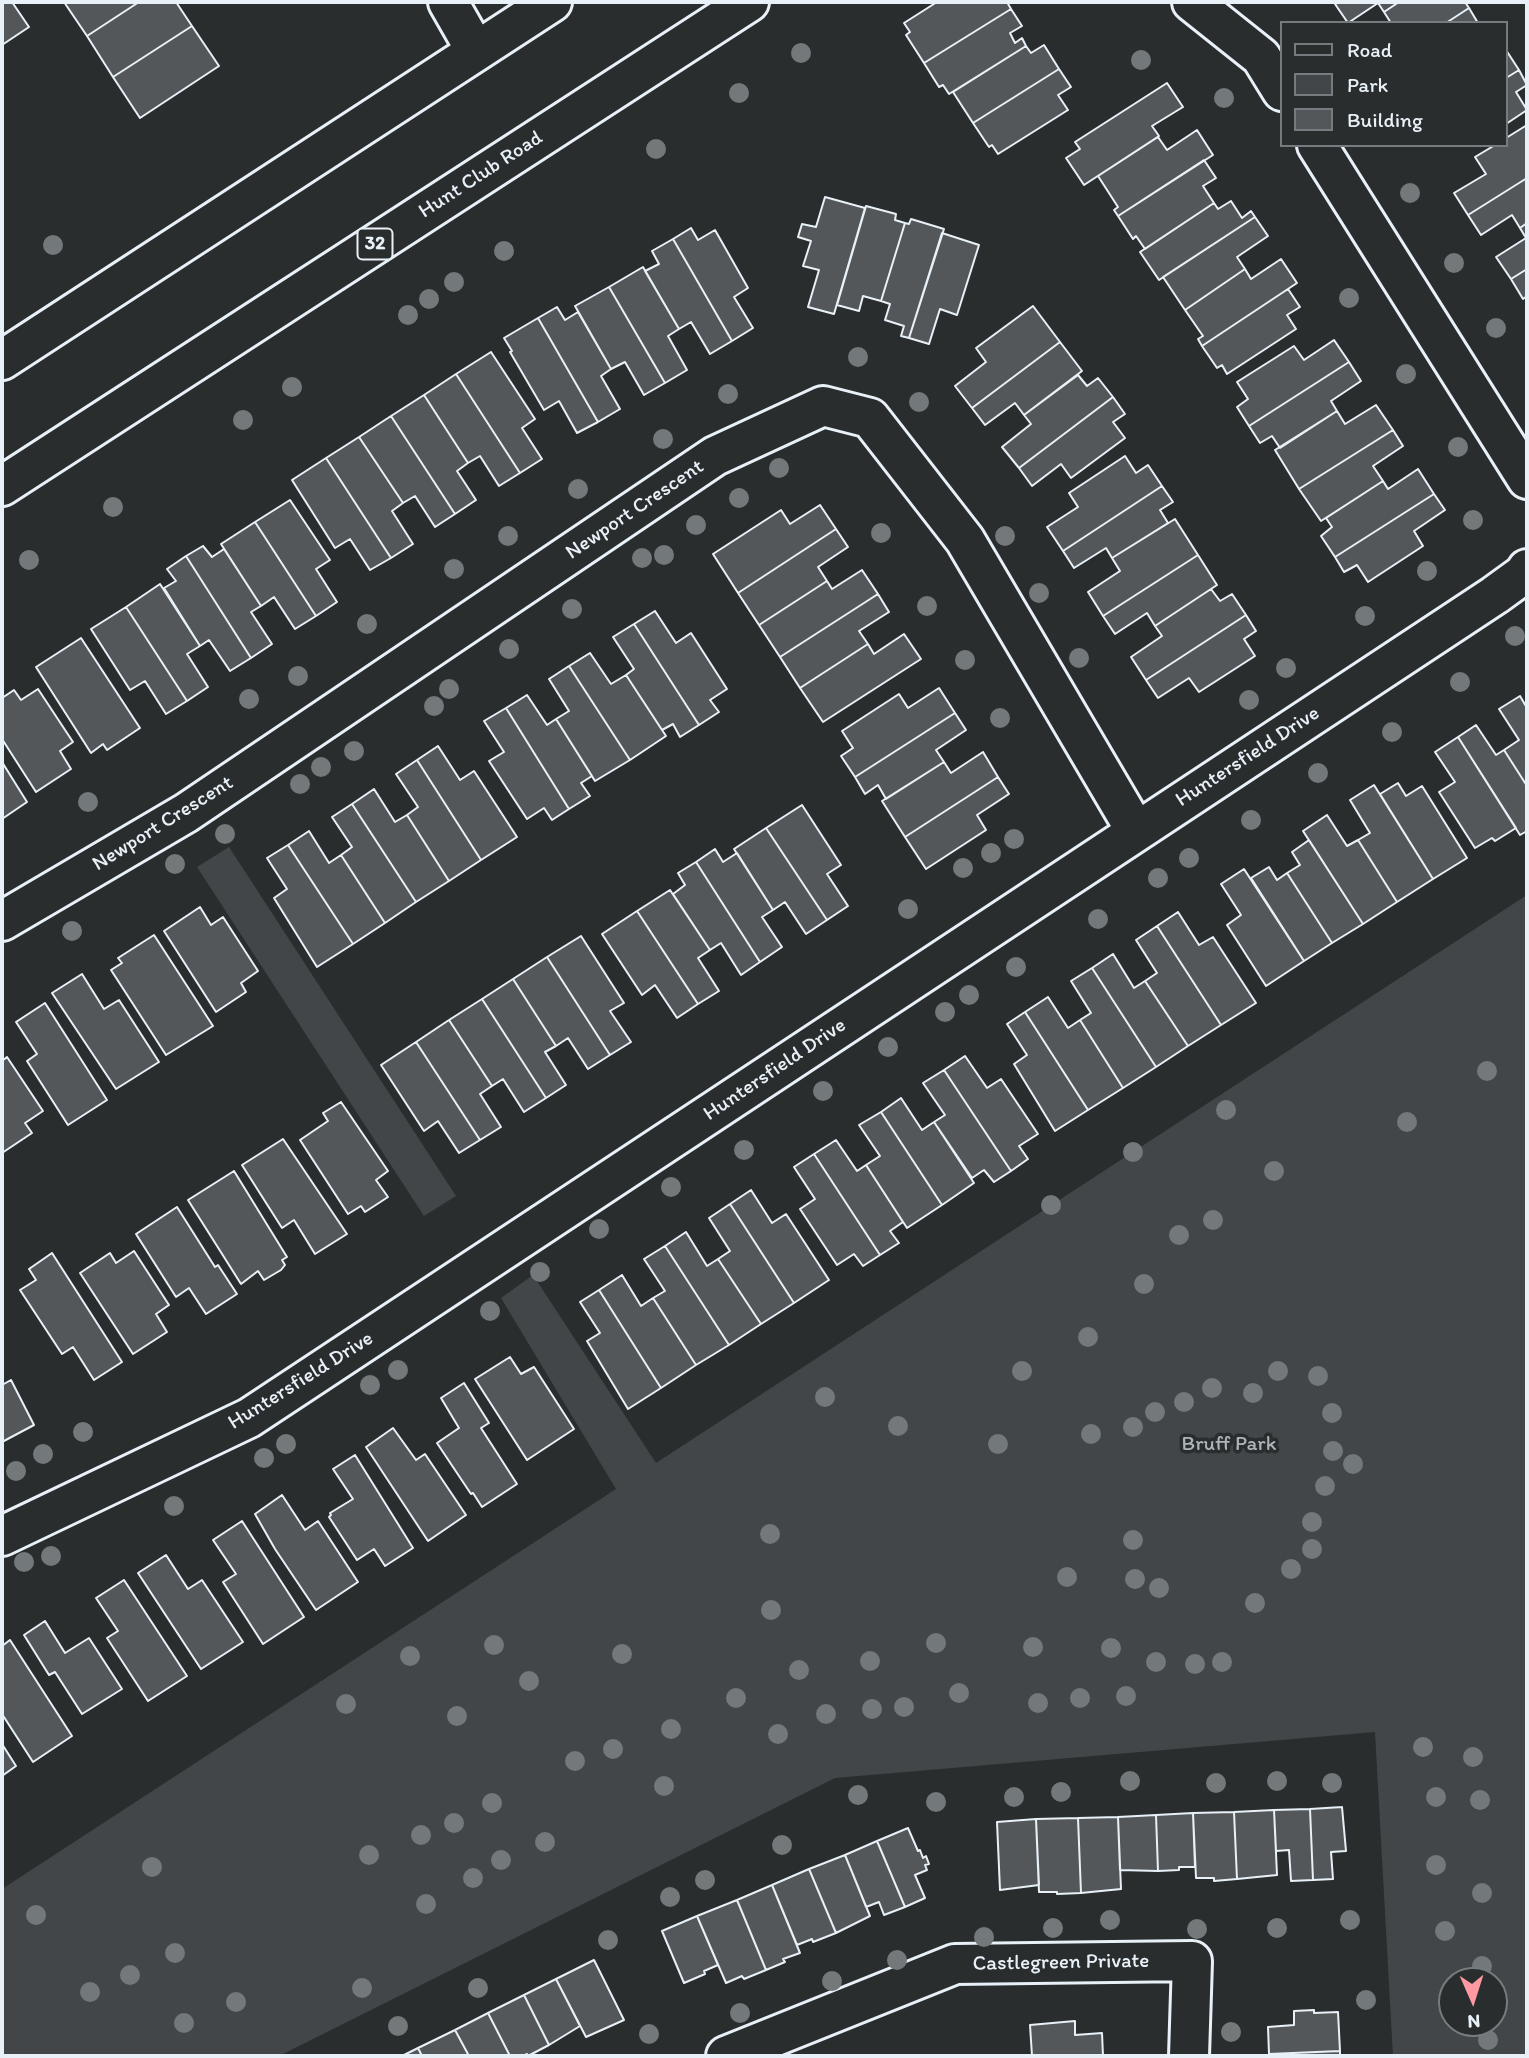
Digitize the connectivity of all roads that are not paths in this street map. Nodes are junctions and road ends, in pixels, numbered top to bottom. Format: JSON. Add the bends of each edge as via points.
{"nodes":[{"id":1,"x":448,"y":2,"type":"edge"},
{"id":2,"x":552,"y":2,"type":"edge"},
{"id":3,"x":749,"y":2,"type":"edge"},
{"id":4,"x":1192,"y":2,"type":"edge"},
{"id":5,"x":476,"y":51,"type":"junction"},
{"id":6,"x":1280,"y":88,"type":"edge"},
{"id":7,"x":1318,"y":147,"type":"edge"},
{"id":8,"x":2,"y":360,"type":"edge"},
{"id":9,"x":1527,"y":479,"type":"edge"},
{"id":10,"x":2,"y":486,"type":"edge"},
{"id":11,"x":1527,"y":569,"type":"edge"},
{"id":12,"x":1136,"y":831,"type":"junction"},
{"id":13,"x":2,"y":922,"type":"edge"},
{"id":14,"x":2,"y":1536,"type":"edge"},
{"id":15,"x":726,"y":2056,"type":"edge"},
{"id":16,"x":1189,"y":2056,"type":"edge"}],
"edges":[{"from":1,"to":5,"type":"street"},
{"from":2,"to":5,"type":"street"},
{"from":3,"to":10,"type":"street","name":"Hunt Club Road","number":"32"},
{"from":4,"to":6,"type":"street","via":[[1261,57]]},
{"from":5,"to":8,"type":"street"},
{"from":7,"to":9,"type":"street"},
{"from":11,"to":12,"type":"street","name":"Huntersfield Drive","via":[[1495,595]]},
{"from":12,"to":13,"type":"street","name":"Newport Crescent","via":[[965,540],[870,418],[823,406],[715,456],[186,813]]},
{"from":12,"to":14,"type":"street","name":"Huntersfield Drive","via":[[249,1418]]},
{"from":15,"to":16,"type":"street","name":"Castlegreen Private","via":[[955,1964],[1192,1961]]}]}
